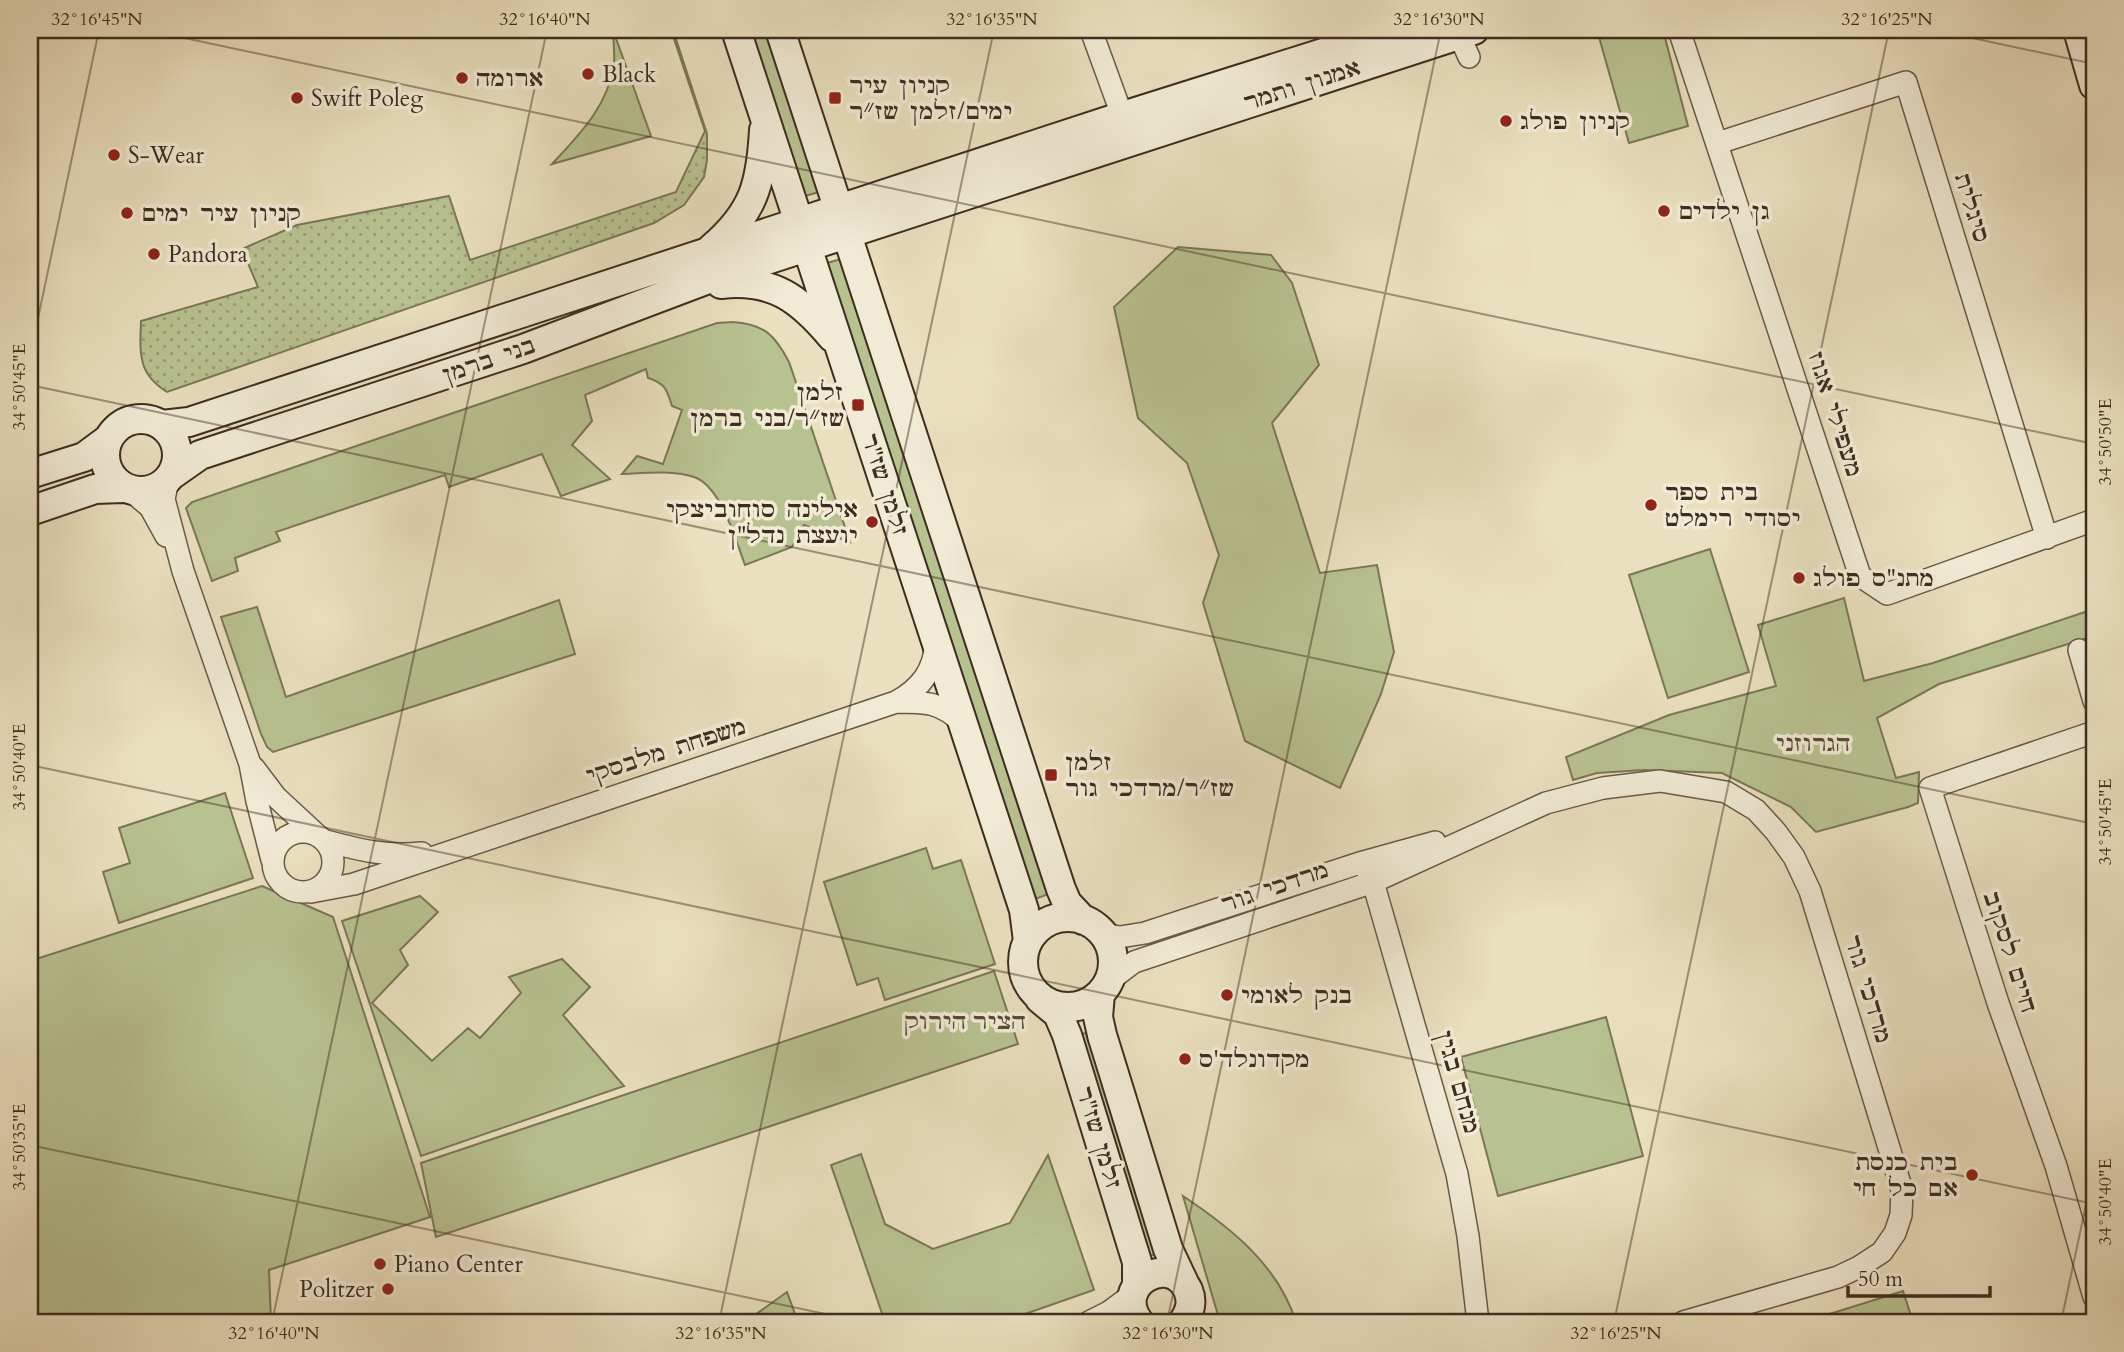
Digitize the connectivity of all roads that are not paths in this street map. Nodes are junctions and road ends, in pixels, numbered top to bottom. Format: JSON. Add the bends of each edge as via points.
{"nodes":[{"id":1,"x":736,"y":30,"type":"edge"},
{"id":2,"x":780,"y":30,"type":"edge"},
{"id":3,"x":1091,"y":30,"type":"edge"},
{"id":4,"x":1396,"y":30,"type":"edge"},
{"id":5,"x":1679,"y":30,"type":"edge"},
{"id":6,"x":2078,"y":30,"type":"edge"},
{"id":7,"x":1467,"y":40,"type":"edge"},
{"id":8,"x":2094,"y":85,"type":"edge"},
{"id":9,"x":764,"y":117,"type":"junction"},
{"id":10,"x":1127,"y":128,"type":"junction"},
{"id":11,"x":1718,"y":143,"type":"junction"},
{"id":12,"x":819,"y":148,"type":"junction"},
{"id":13,"x":899,"y":203,"type":"junction"},
{"id":14,"x":843,"y":222,"type":"junction"},
{"id":15,"x":803,"y":235,"type":"junction"},
{"id":16,"x":706,"y":253,"type":"junction"},
{"id":17,"x":866,"y":293,"type":"junction"},
{"id":18,"x":653,"y":300,"type":"junction"},
{"id":19,"x":838,"y":344,"type":"junction"},
{"id":20,"x":162,"y":425,"type":"junction"},
{"id":21,"x":107,"y":440,"type":"junction"},
{"id":22,"x":30,"y":474,"type":"edge"},
{"id":23,"x":170,"y":477,"type":"junction"},
{"id":24,"x":127,"y":489,"type":"junction"},
{"id":25,"x":30,"y":511,"type":"edge"},
{"id":26,"x":2094,"y":520,"type":"edge"},
{"id":27,"x":2047,"y":538,"type":"junction"},
{"id":28,"x":183,"y":571,"type":"junction"},
{"id":29,"x":936,"y":640,"type":"junction"},
{"id":30,"x":2079,"y":650,"type":"dead end"},
{"id":31,"x":2094,"y":701,"type":"edge"},
{"id":32,"x":896,"y":702,"type":"junction"},
{"id":33,"x":963,"y":724,"type":"junction"},
{"id":34,"x":2094,"y":732,"type":"edge"},
{"id":35,"x":250,"y":764,"type":"junction"},
{"id":36,"x":1497,"y":824,"type":"junction"},
{"id":37,"x":321,"y":838,"type":"junction"},
{"id":38,"x":452,"y":849,"type":"junction"},
{"id":39,"x":272,"y":860,"type":"junction"},
{"id":40,"x":1363,"y":862,"type":"junction"},
{"id":41,"x":1373,"y":882,"type":"junction"},
{"id":42,"x":311,"y":892,"type":"junction"},
{"id":43,"x":1093,"y":927,"type":"junction"},
{"id":44,"x":1028,"y":941,"type":"junction"},
{"id":45,"x":1105,"y":987,"type":"junction"},
{"id":46,"x":1040,"y":999,"type":"junction"},
{"id":47,"x":1135,"y":1290,"type":"junction"},
{"id":48,"x":2094,"y":1297,"type":"edge"},
{"id":49,"x":1188,"y":1308,"type":"edge"},
{"id":50,"x":1089,"y":1322,"type":"edge"},
{"id":51,"x":1139,"y":1322,"type":"edge"},
{"id":52,"x":1478,"y":1322,"type":"edge"},
{"id":53,"x":1684,"y":1322,"type":"edge"}],
"edges":[{"from":1,"to":9,"type":"street","name":"זלמן שז\"ר"},
{"from":2,"to":12,"type":"street","name":"זלמן שז\"ר"},
{"from":3,"to":10,"type":"street"},
{"from":4,"to":10,"type":"street","name":"אמנון ותמר"},
{"from":5,"to":11,"type":"street","name":"מעפילי אגוז"},
{"from":6,"to":8,"type":"street"},
{"from":7,"to":10,"type":"street","name":"אמנון ותמר"},
{"from":9,"to":15,"type":"street","name":"זלמן שז\"ר"},
{"from":9,"to":16,"type":"street","via":[[759,175],[750,205],[732,231]]},
{"from":10,"to":13,"type":"street","name":"אמנון ותמר"},
{"from":11,"to":27,"type":"street","name":"מעפילי אגוז","via":[[1860,576],[1887,594]]},
{"from":11,"to":27,"type":"street","name":"סיגלית","via":[[1906,82]]},
{"from":12,"to":13,"type":"street","via":[[845,179]]},
{"from":12,"to":14,"type":"street","name":"זלמן שז\"ר"},
{"from":13,"to":14,"type":"street","name":"אמנון ותמר"},
{"from":13,"to":17,"type":"street","via":[[876,239],[867,267]]},
{"from":14,"to":15,"type":"street","name":"אמנון ותמר"},
{"from":14,"to":17,"type":"street","name":"זלמן שז\"ר"},
{"from":15,"to":16,"type":"street","name":"בני ברמן"},
{"from":15,"to":18,"type":"street","name":"בני ברמן"},
{"from":15,"to":19,"type":"street","name":"זלמן שז\"ר"},
{"from":16,"to":20,"type":"street","name":"בני ברמן","via":[[189,422]]},
{"from":17,"to":43,"type":"street","name":"זלמן שז\"ר","via":[[1061,889],[1068,903]]},
{"from":18,"to":19,"type":"street","via":[[718,284],[751,282],[800,303]]},
{"from":18,"to":23,"type":"street","name":"בני ברמן","via":[[523,349],[200,455]]},
{"from":19,"to":29,"type":"street","name":"זלמן שז\"ר"},
{"from":20,"to":21,"type":"street","via":[[128,421]]},
{"from":20,"to":23,"type":"street","via":[[175,442],[177,464]]},
{"from":21,"to":22,"type":"street","via":[[84,457]]},
{"from":21,"to":24,"type":"street","via":[[108,472]]},
{"from":23,"to":24,"type":"street","via":[[151,491]]},
{"from":23,"to":28,"type":"street","via":[[164,499]]},
{"from":24,"to":25,"type":"street","via":[[96,489]]},
{"from":24,"to":28,"type":"street","via":[[150,508]]},
{"from":26,"to":27,"type":"street","name":"מעפילי אגוז"},
{"from":28,"to":35,"type":"street"},
{"from":29,"to":32,"type":"street","name":"משפחת מלבסקי","via":[[935,658],[926,676],[915,691]]},
{"from":29,"to":33,"type":"street","name":"זלמן שז\"ר"},
{"from":30,"to":31,"type":"street"},
{"from":32,"to":33,"type":"street","name":"משפחת מלבסקי","via":[[941,706]]},
{"from":32,"to":38,"type":"street","name":"משפחת מלבסקי"},
{"from":33,"to":44,"type":"street","name":"זלמן שז\"ר","via":[[1024,910]]},
{"from":34,"to":48,"type":"street","name":"חיים לסקוב","via":[[1930,788],[2056,1166]]},
{"from":35,"to":37,"type":"street","via":[[276,797]]},
{"from":35,"to":39,"type":"street"},
{"from":36,"to":40,"type":"street","name":"מרדכי גור"},
{"from":36,"to":41,"type":"street","name":"מרדכי גור"},
{"from":36,"to":53,"type":"street","name":"מרדכי גור","via":[[1546,803],[1603,788],[1660,781],[1726,792],[1756,810],[1776,832],[1810,891],[1902,1190],[1901,1215],[1882,1252],[1859,1267]]},
{"from":37,"to":38,"type":"street","name":"משפחת מלבסקי","via":[[386,855]]},
{"from":37,"to":39,"type":"street","via":[[307,832],[286,836]]},
{"from":37,"to":42,"type":"street","via":[[333,856],[333,867],[330,877]]},
{"from":38,"to":42,"type":"street","name":"משפחת מלבסקי","via":[[354,884]]},
{"from":39,"to":42,"type":"street","via":[[278,881],[290,890]]},
{"from":40,"to":41,"type":"street","name":"מנחם בגין"},
{"from":40,"to":43,"type":"street","name":"מרדכי גור","via":[[1145,933],[1120,937]]},
{"from":41,"to":45,"type":"street","name":"מרדכי גור","via":[[1134,962]]},
{"from":41,"to":52,"type":"street","name":"מנחם בגין","via":[[1457,1174]]},
{"from":43,"to":44,"type":"street","via":[[1066,917],[1051,920],[1037,928]]},
{"from":43,"to":45,"type":"street","via":[[1112,955]]},
{"from":44,"to":46,"type":"street","via":[[1023,972]]},
{"from":45,"to":46,"type":"street","via":[[1087,1003],[1069,1008]]},
{"from":45,"to":49,"type":"street","name":"זלמן שז\"ר","via":[[1100,1029]]},
{"from":46,"to":47,"type":"street","name":"זלמן שז\"ר","via":[[1058,1014],[1067,1035],[1137,1262]]},
{"from":47,"to":49,"type":"street","via":[[1154,1273],[1175,1276]]},
{"from":47,"to":50,"type":"street"},
{"from":47,"to":51,"type":"street","name":"זלמן שז\"ר","via":[[1133,1311]]}]}
